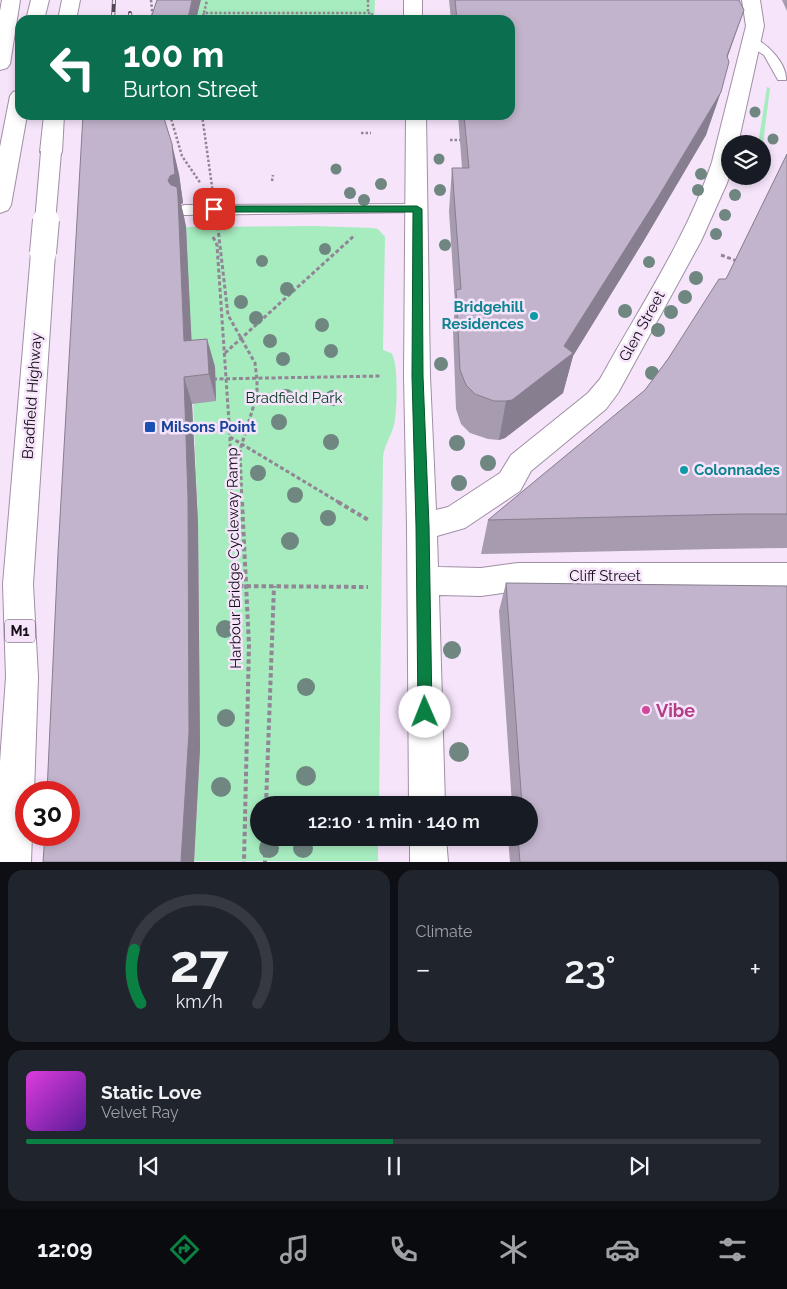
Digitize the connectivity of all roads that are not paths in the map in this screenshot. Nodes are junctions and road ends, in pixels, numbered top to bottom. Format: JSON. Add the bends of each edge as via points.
{"nodes":[{"id":1,"x":11,"y":0,"type":"edge"},
{"id":2,"x":40,"y":0,"type":"edge"},
{"id":3,"x":70,"y":0,"type":"edge"},
{"id":4,"x":413,"y":0,"type":"edge"},
{"id":5,"x":751,"y":0,"type":"edge"},
{"id":6,"x":36,"y":15,"type":"edge"},
{"id":7,"x":68,"y":15,"type":"edge"},
{"id":8,"x":413,"y":15,"type":"edge"},
{"id":9,"x":752,"y":42,"type":"junction"},
{"id":10,"x":0,"y":64,"type":"edge"},
{"id":11,"x":782,"y":77,"type":"dead end"},
{"id":12,"x":16,"y":120,"type":"edge"},
{"id":13,"x":54,"y":120,"type":"edge"},
{"id":14,"x":416,"y":120,"type":"edge"},
{"id":15,"x":0,"y":205,"type":"edge"},
{"id":16,"x":417,"y":209,"type":"junction"},
{"id":17,"x":184,"y":210,"type":"dead end"},
{"id":18,"x":422,"y":526,"type":"junction"},
{"id":19,"x":787,"y":577,"type":"edge"},
{"id":20,"x":422,"y":581,"type":"junction"},
{"id":21,"x":22,"y":677,"type":"junction"},
{"id":22,"x":0,"y":715,"type":"edge"},
{"id":23,"x":427,"y":796,"type":"edge"},
{"id":24,"x":428,"y":846,"type":"edge"},
{"id":25,"x":0,"y":848,"type":"edge"},
{"id":26,"x":12,"y":862,"type":"edge"},
{"id":27,"x":429,"y":862,"type":"edge"}],
"edges":[{"from":1,"to":10,"type":"main road"},
{"from":2,"to":6,"type":"main road"},
{"from":3,"to":7,"type":"main road"},
{"from":4,"to":8,"type":"main road"},
{"from":5,"to":9,"type":"main road","name":"Glen Street","via":[[754,10]]},
{"from":9,"to":11,"type":"lane","via":[[769,53]]},
{"from":9,"to":18,"type":"main road","name":"Glen Street","via":[[716,182],[689,241],[609,386],[597,401],[521,463],[510,482],[456,519]]},
{"from":12,"to":15,"type":"main road"},
{"from":13,"to":21,"type":"main road","name":"Bradfield Highway","number":"M1","bridge":true,"via":[[18,584]]},
{"from":14,"to":16,"type":"main road"},
{"from":16,"to":17,"type":"lane"},
{"from":16,"to":18,"type":"main road","via":[[417,376]]},
{"from":18,"to":20,"type":"main road"},
{"from":19,"to":20,"type":"main road","name":"Cliff Street","via":[[518,577],[481,582]]},
{"from":20,"to":23,"type":"main road"},
{"from":21,"to":22,"type":"main road"},
{"from":21,"to":25,"type":"main road","number":"M1"},
{"from":21,"to":26,"type":"main road","number":"M1"},
{"from":24,"to":27,"type":"main road"}]}
